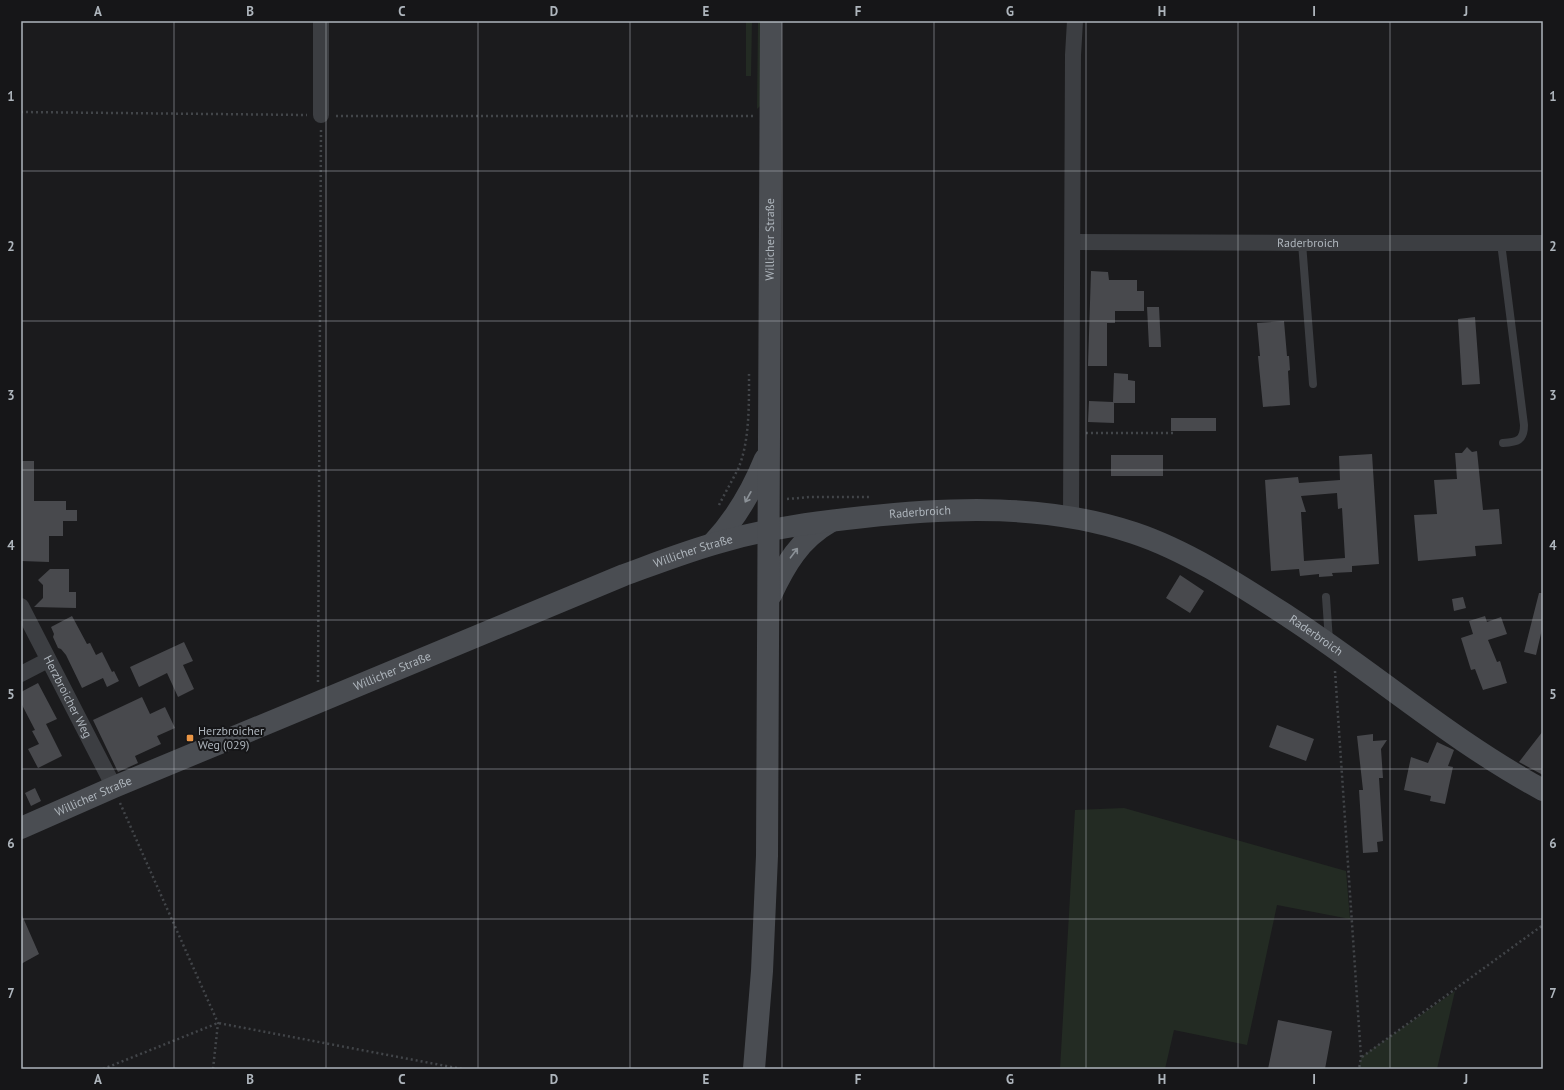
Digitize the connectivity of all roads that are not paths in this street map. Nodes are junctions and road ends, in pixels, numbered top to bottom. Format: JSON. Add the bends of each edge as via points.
{"nodes":[{"id":1,"x":322,"y":21,"type":"edge"},
{"id":2,"x":771,"y":21,"type":"edge"},
{"id":3,"x":1075,"y":21,"type":"edge"},
{"id":4,"x":321,"y":115,"type":"road end"},
{"id":5,"x":1073,"y":242,"type":"junction"},
{"id":6,"x":1543,"y":242,"type":"edge"},
{"id":7,"x":1501,"y":243,"type":"junction"},
{"id":8,"x":1302,"y":244,"type":"junction"},
{"id":9,"x":1313,"y":384,"type":"dead end"},
{"id":10,"x":1503,"y":443,"type":"dead end"},
{"id":11,"x":769,"y":449,"type":"junction"},
{"id":12,"x":1071,"y":518,"type":"junction"},
{"id":13,"x":832,"y":520,"type":"junction"},
{"id":14,"x":769,"y":530,"type":"junction"},
{"id":15,"x":712,"y":544,"type":"junction"},
{"id":16,"x":1326,"y":597,"type":"dead end"},
{"id":17,"x":768,"y":599,"type":"junction"},
{"id":18,"x":21,"y":606,"type":"edge"},
{"id":19,"x":1331,"y":645,"type":"junction"},
{"id":20,"x":48,"y":660,"type":"junction"},
{"id":21,"x":21,"y":674,"type":"edge"},
{"id":22,"x":114,"y":787,"type":"junction"},
{"id":23,"x":1543,"y":790,"type":"edge"},
{"id":24,"x":21,"y":828,"type":"edge"},
{"id":25,"x":754,"y":1069,"type":"edge"}],
"edges":[{"from":1,"to":4,"type":"street"},
{"from":2,"to":11,"type":"street","name":"Willicher Straße"},
{"from":3,"to":5,"type":"street"},
{"from":5,"to":8,"type":"street","name":"Raderbroich"},
{"from":5,"to":12,"type":"street"},
{"from":6,"to":7,"type":"street","name":"Raderbroich"},
{"from":7,"to":8,"type":"street","name":"Raderbroich"},
{"from":7,"to":10,"type":"lane","via":[[1524,425],[1523,435],[1519,440]]},
{"from":8,"to":9,"type":"lane"},
{"from":11,"to":14,"type":"street","name":"Willicher Straße"},
{"from":11,"to":15,"type":"street","one_way":true,"via":[[744,504]]},
{"from":12,"to":13,"type":"street","name":"Raderbroich","via":[[1004,511],[953,510]]},
{"from":12,"to":19,"type":"street","name":"Raderbroich","via":[[1117,528],[1170,548],[1253,594]]},
{"from":13,"to":14,"type":"street","name":"Raderbroich"},
{"from":17,"to":13,"type":"street","one_way":true,"via":[[792,555],[812,534]]},
{"from":14,"to":15,"type":"street","name":"Willicher Straße"},
{"from":14,"to":17,"type":"street","name":"Willicher Straße"},
{"from":15,"to":22,"type":"street","name":"Willicher Straße","via":[[624,575]]},
{"from":16,"to":19,"type":"lane"},
{"from":17,"to":25,"type":"street","name":"Willicher Straße","via":[[767,856],[762,971]]},
{"from":18,"to":20,"type":"street","name":"Herzbroicher Weg"},
{"from":19,"to":23,"type":"street","name":"Raderbroich","via":[[1474,750]]},
{"from":20,"to":21,"type":"street"},
{"from":20,"to":22,"type":"street","name":"Herzbroicher Weg"},
{"from":22,"to":24,"type":"street","name":"Willicher Straße"}]}
